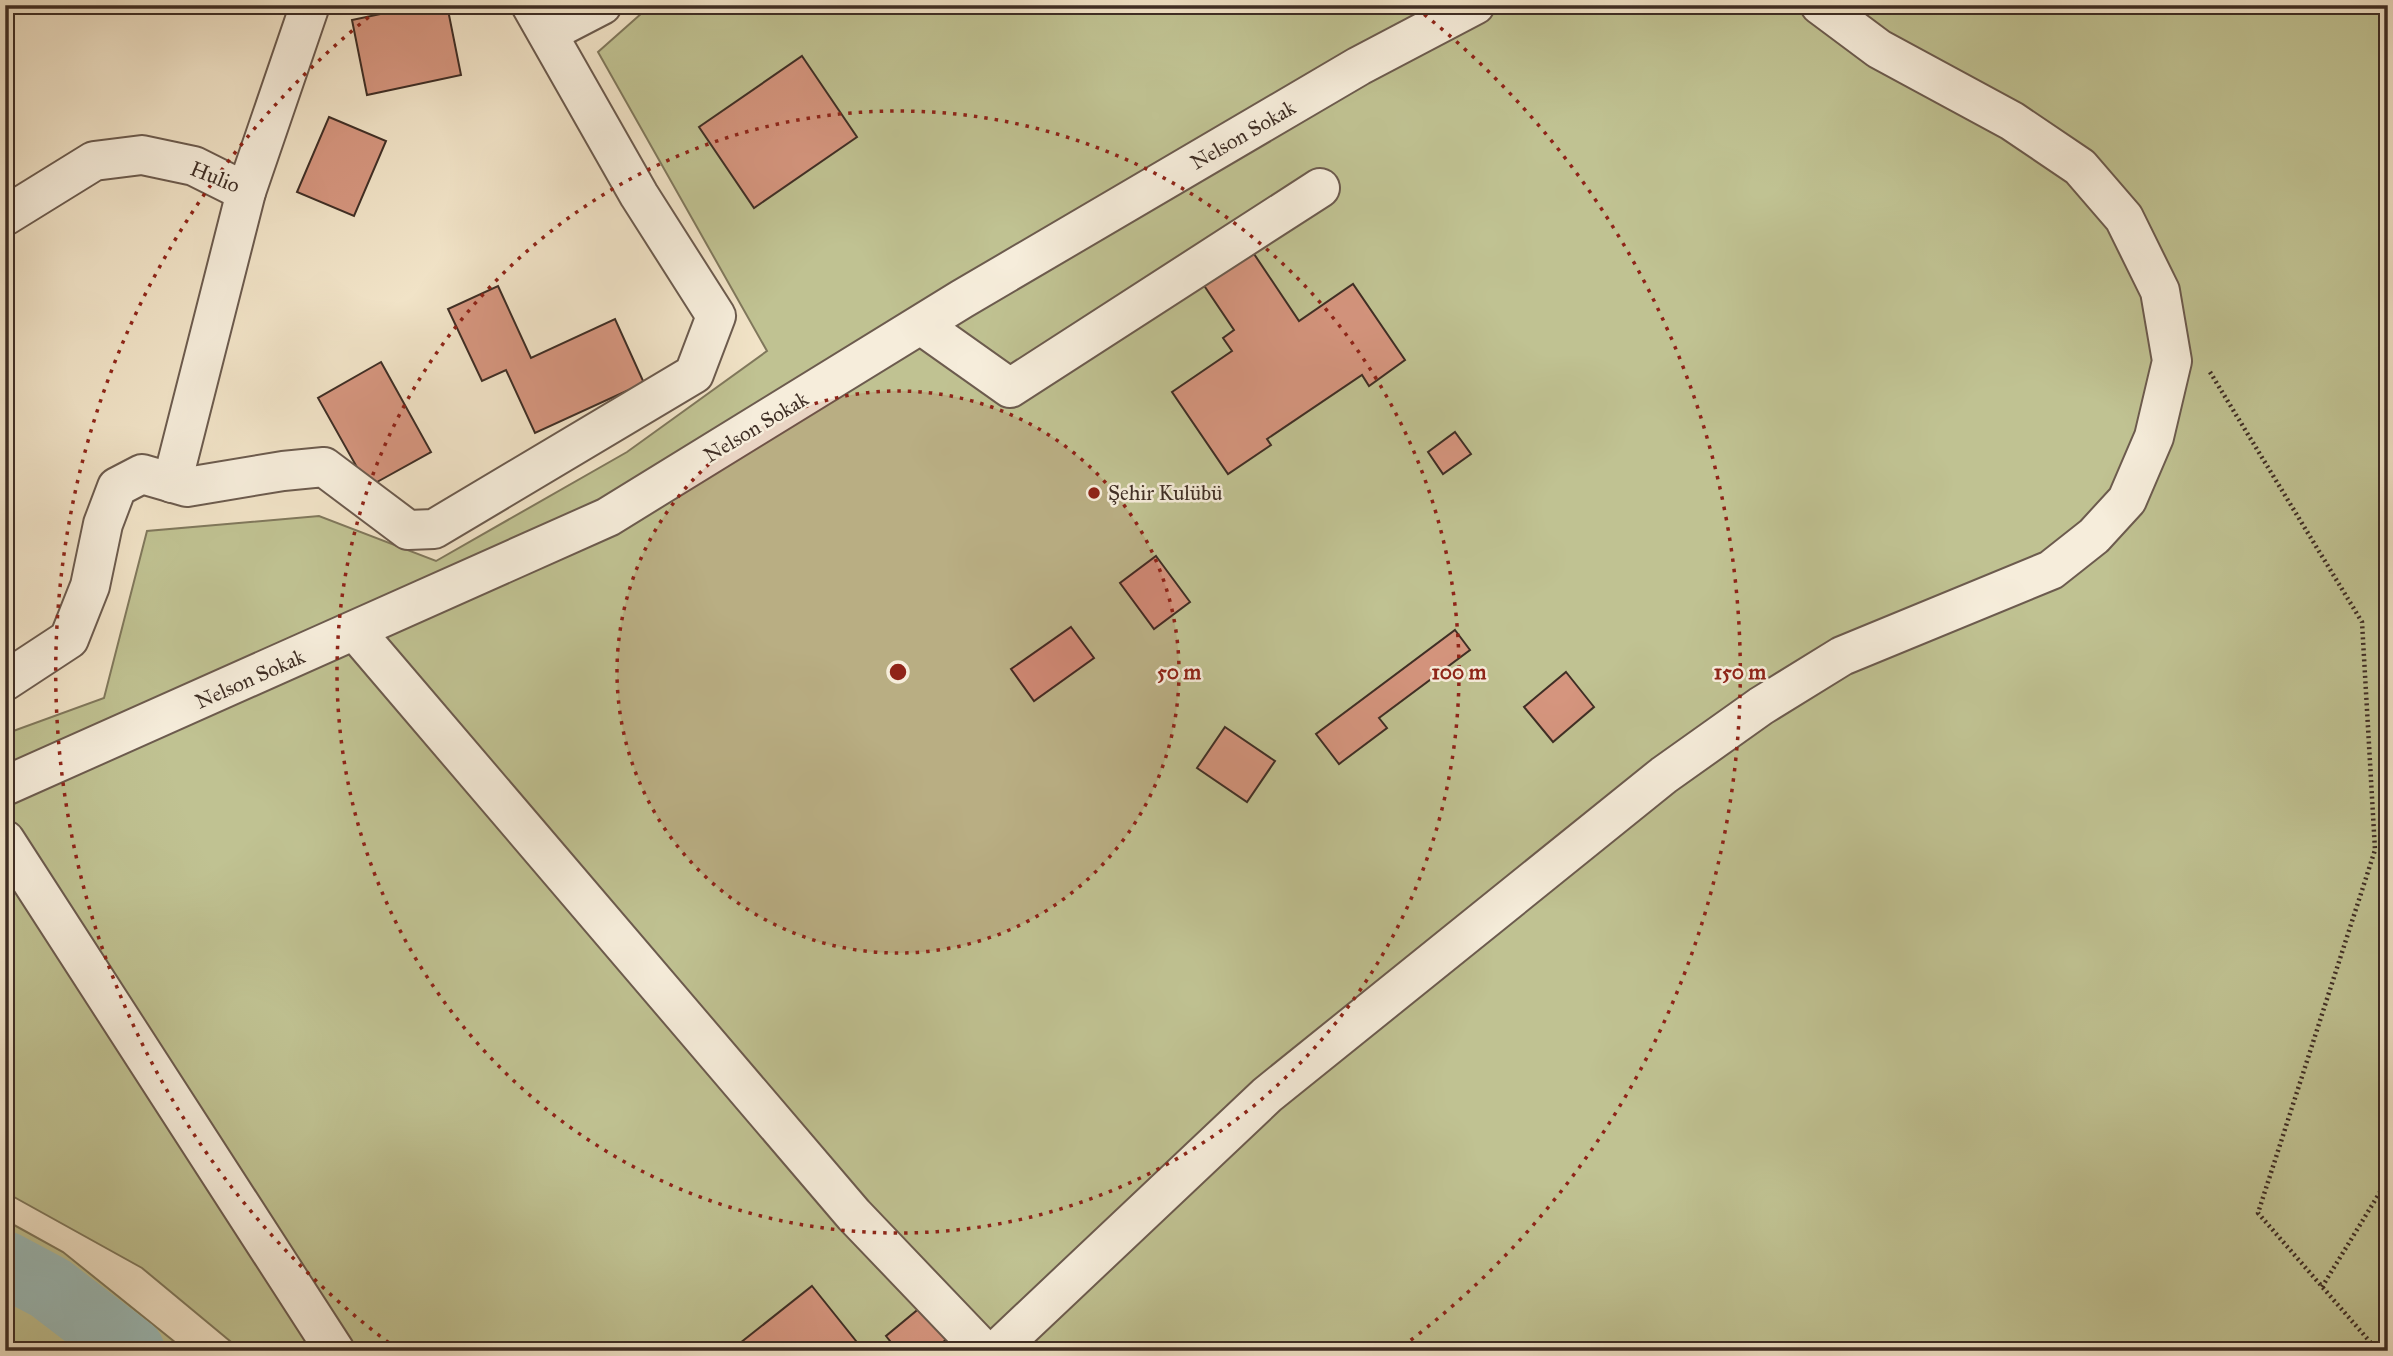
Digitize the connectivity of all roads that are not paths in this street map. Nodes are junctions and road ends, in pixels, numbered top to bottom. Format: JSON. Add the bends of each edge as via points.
{"nodes":[{"id":1,"x":310,"y":5,"type":"edge"},
{"id":2,"x":602,"y":5,"type":"edge"},
{"id":3,"x":1475,"y":5,"type":"edge"},
{"id":4,"x":1820,"y":5,"type":"edge"},
{"id":5,"x":540,"y":19,"type":"edge"},
{"id":6,"x":1320,"y":188,"type":"dead end"},
{"id":7,"x":246,"y":192,"type":"junction"},
{"id":8,"x":5,"y":216,"type":"edge"},
{"id":9,"x":921,"y":325,"type":"junction"},
{"id":10,"x":172,"y":483,"type":"junction"},
{"id":11,"x":356,"y":632,"type":"junction"},
{"id":12,"x":5,"y":681,"type":"edge"},
{"id":13,"x":5,"y":786,"type":"edge"},
{"id":14,"x":5,"y":840,"type":"edge"},
{"id":15,"x":335,"y":1351,"type":"edge"},
{"id":16,"x":984,"y":1351,"type":"edge"},
{"id":17,"x":996,"y":1351,"type":"edge"}],
"edges":[{"from":1,"to":7,"type":"street","name":"Hulio"},
{"from":2,"to":5,"type":"street"},
{"from":3,"to":9,"type":"street","name":"Nelson Sokak","via":[[1359,66]]},
{"from":4,"to":17,"type":"street","via":[[1879,50],[2012,121],[2080,167],[2124,218],[2160,291],[2172,361],[2154,437],[2127,500],[2094,536],[2051,570],[1842,656],[1664,775],[1267,1095]]},
{"from":5,"to":10,"type":"street","via":[[639,195],[716,316],[694,374],[434,529],[408,530],[324,467],[187,487]]},
{"from":6,"to":9,"type":"street","via":[[1010,388]]},
{"from":7,"to":8,"type":"street","name":"Hulio","via":[[194,166],[142,155],[94,161]]},
{"from":7,"to":10,"type":"street"},
{"from":9,"to":11,"type":"street","name":"Nelson Sokak","via":[[608,517]]},
{"from":10,"to":12,"type":"street","via":[[142,474],[117,487],[103,524],[90,586],[69,639]]},
{"from":11,"to":13,"type":"street","name":"Nelson Sokak"},
{"from":11,"to":16,"type":"street","via":[[854,1215]]},
{"from":14,"to":15,"type":"street"}]}
